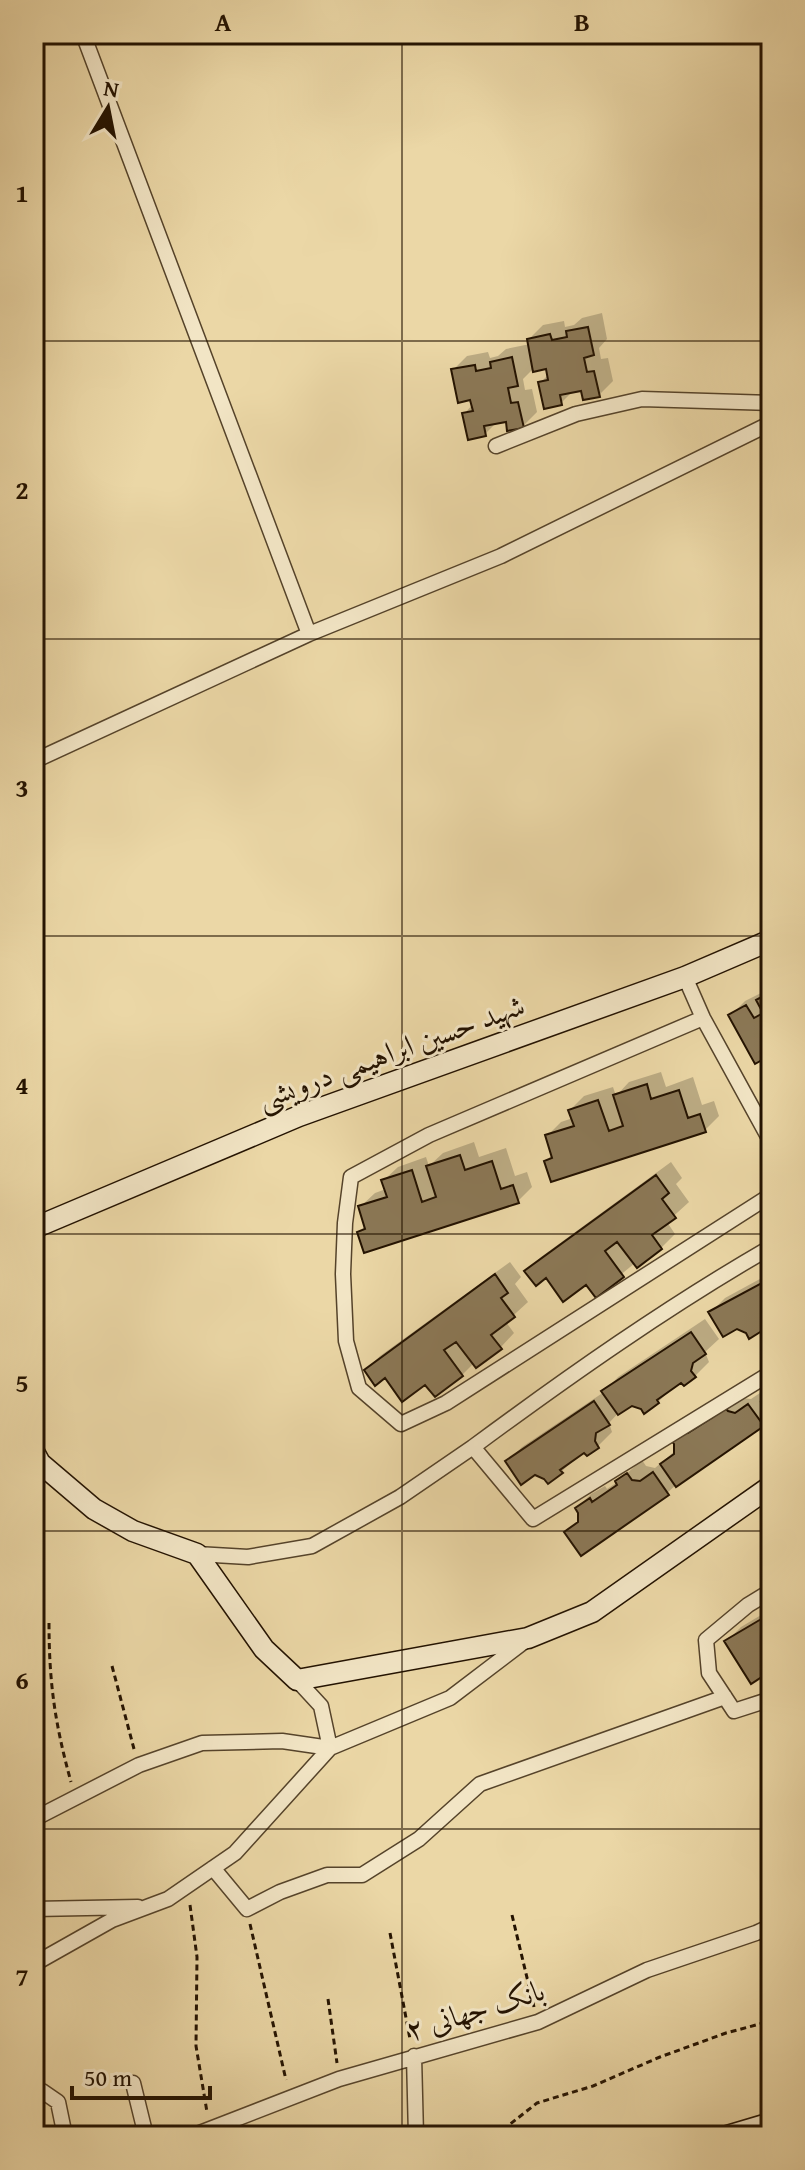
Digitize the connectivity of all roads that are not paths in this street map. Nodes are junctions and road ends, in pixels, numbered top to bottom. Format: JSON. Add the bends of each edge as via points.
{"nodes":[{"id":1,"x":83,"y":34,"type":"edge"},
{"id":2,"x":771,"y":403,"type":"edge"},
{"id":3,"x":771,"y":423,"type":"edge"},
{"id":4,"x":496,"y":446,"type":"dead end"},
{"id":5,"x":309,"y":634,"type":"junction"},
{"id":6,"x":34,"y":761,"type":"edge"},
{"id":7,"x":771,"y":940,"type":"edge"},
{"id":8,"x":685,"y":977,"type":"junction"},
{"id":9,"x":703,"y":1018,"type":"junction"},
{"id":10,"x":765,"y":1115,"type":"edge"},
{"id":11,"x":771,"y":1142,"type":"edge"},
{"id":12,"x":771,"y":1195,"type":"edge"},
{"id":13,"x":34,"y":1228,"type":"edge"},
{"id":14,"x":771,"y":1247,"type":"edge"},
{"id":15,"x":771,"y":1373,"type":"edge"},
{"id":16,"x":473,"y":1447,"type":"junction"},
{"id":17,"x":36,"y":1461,"type":"edge"},
{"id":18,"x":771,"y":1486,"type":"edge"},
{"id":19,"x":197,"y":1554,"type":"junction"},
{"id":20,"x":771,"y":1591,"type":"edge"},
{"id":21,"x":528,"y":1638,"type":"junction"},
{"id":22,"x":297,"y":1680,"type":"junction"},
{"id":23,"x":725,"y":1697,"type":"junction"},
{"id":24,"x":771,"y":1699,"type":"edge"},
{"id":25,"x":330,"y":1748,"type":"junction"},
{"id":26,"x":34,"y":1819,"type":"edge"},
{"id":27,"x":213,"y":1868,"type":"junction"},
{"id":28,"x":148,"y":1906,"type":"junction"},
{"id":29,"x":34,"y":1909,"type":"edge"},
{"id":30,"x":771,"y":1926,"type":"edge"},
{"id":31,"x":34,"y":1964,"type":"edge"},
{"id":32,"x":414,"y":2056,"type":"junction"},
{"id":33,"x":133,"y":2083,"type":"dead end"},
{"id":34,"x":34,"y":2092,"type":"edge"},
{"id":35,"x":771,"y":2123,"type":"edge"},
{"id":36,"x":65,"y":2136,"type":"edge"},
{"id":37,"x":146,"y":2136,"type":"edge"},
{"id":38,"x":192,"y":2136,"type":"edge"},
{"id":39,"x":416,"y":2136,"type":"edge"},
{"id":40,"x":727,"y":2136,"type":"edge"}],
"edges":[{"from":1,"to":5,"type":"street"},
{"from":2,"to":4,"type":"street","via":[[642,399],[576,414]]},
{"from":3,"to":5,"type":"street","via":[[501,556]]},
{"from":5,"to":6,"type":"street"},
{"from":7,"to":8,"type":"street","name":"شهید حسین ابراهیمی درویشی"},
{"from":8,"to":9,"type":"street"},
{"from":8,"to":13,"type":"street","name":"شهید حسین ابراهیمی درویشی","via":[[299,1116]]},
{"from":9,"to":10,"type":"street"},
{"from":9,"to":12,"type":"street","via":[[429,1135],[351,1177],[343,1274],[346,1341],[359,1388],[401,1424],[446,1403]]},
{"from":10,"to":11,"type":"street"},
{"from":14,"to":16,"type":"street","via":[[560,1383]]},
{"from":15,"to":16,"type":"street","via":[[533,1519]]},
{"from":16,"to":19,"type":"street","via":[[400,1497],[312,1546],[248,1557]]},
{"from":17,"to":19,"type":"street","via":[[94,1509],[133,1531]]},
{"from":18,"to":21,"type":"street","via":[[592,1612]]},
{"from":19,"to":22,"type":"street","via":[[264,1649]]},
{"from":20,"to":23,"type":"street","via":[[706,1640],[709,1673]]},
{"from":21,"to":22,"type":"street"},
{"from":21,"to":25,"type":"street","via":[[450,1698]]},
{"from":22,"to":25,"type":"street","via":[[321,1706]]},
{"from":23,"to":24,"type":"street","via":[[734,1711]]},
{"from":23,"to":27,"type":"street","via":[[480,1784],[419,1839],[362,1875],[327,1875],[247,1909]]},
{"from":25,"to":26,"type":"street","via":[[282,1741],[202,1743],[139,1765]]},
{"from":25,"to":27,"type":"street","via":[[235,1853]]},
{"from":27,"to":28,"type":"street","via":[[168,1899]]},
{"from":28,"to":29,"type":"street"},
{"from":28,"to":31,"type":"street"},
{"from":30,"to":32,"type":"street","name":"بانک جهانی ۲","via":[[647,1970],[538,2022]]},
{"from":32,"to":38,"type":"street","name":"بانک جهانی ۲"},
{"from":32,"to":39,"type":"street"},
{"from":33,"to":37,"type":"street"},
{"from":34,"to":36,"type":"street","via":[[58,2102]]},
{"from":35,"to":40,"type":"street"}]}
